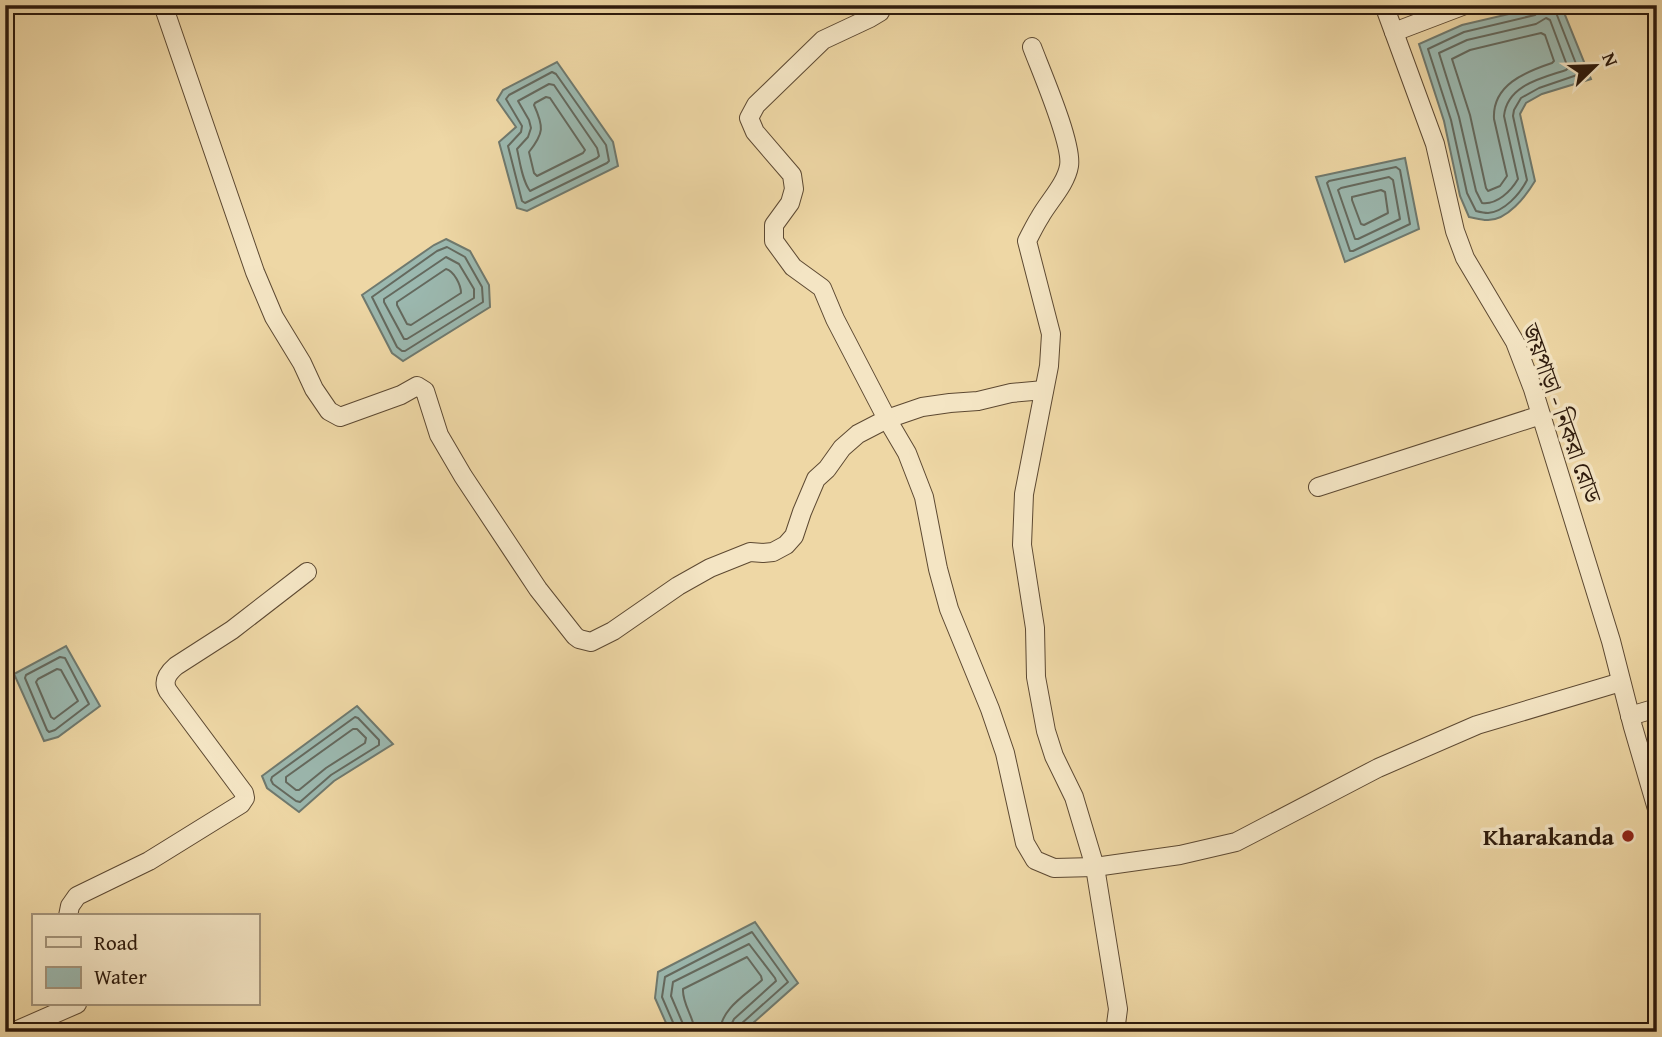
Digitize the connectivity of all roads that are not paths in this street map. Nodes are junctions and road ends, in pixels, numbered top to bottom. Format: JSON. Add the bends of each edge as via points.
{"nodes":[{"id":1,"x":163,"y":5,"type":"edge"},
{"id":2,"x":884,"y":5,"type":"edge"},
{"id":3,"x":1384,"y":5,"type":"edge"},
{"id":4,"x":1465,"y":5,"type":"edge"},
{"id":5,"x":1394,"y":32,"type":"junction"},
{"id":6,"x":1032,"y":47,"type":"dead end"},
{"id":7,"x":1044,"y":390,"type":"junction"},
{"id":8,"x":1541,"y":415,"type":"junction"},
{"id":9,"x":887,"y":419,"type":"junction"},
{"id":10,"x":1318,"y":488,"type":"dead end"},
{"id":11,"x":307,"y":572,"type":"dead end"},
{"id":12,"x":1621,"y":681,"type":"junction"},
{"id":13,"x":1657,"y":708,"type":"edge"},
{"id":14,"x":1630,"y":716,"type":"junction"},
{"id":15,"x":1657,"y":808,"type":"edge"},
{"id":16,"x":1095,"y":867,"type":"junction"},
{"id":17,"x":68,"y":914,"type":"edge"},
{"id":18,"x":72,"y":1006,"type":"edge"},
{"id":19,"x":13,"y":1032,"type":"edge"},
{"id":20,"x":1115,"y":1032,"type":"edge"}],
"edges":[{"from":1,"to":9,"type":"street","via":[[255,272],[314,389],[340,417],[421,387],[439,435],[463,475],[538,589],[579,639],[592,642],[710,568],[750,552],[773,552],[786,545],[794,536],[816,479],[858,433]]},
{"from":2,"to":9,"type":"street","via":[[870,18],[823,40],[756,105],[749,118],[755,132],[792,175],[794,189],[774,225],[774,241],[793,267],[822,288]]},
{"from":3,"to":5,"type":"street","name":"জয়পাড়া - নিকরা রোড"},
{"from":4,"to":5,"type":"street"},
{"from":5,"to":8,"type":"street","name":"জয়পাড়া - নিকরা রোড","via":[[1435,144],[1465,258],[1515,342]]},
{"from":6,"to":7,"type":"street","via":[[1069,153],[1064,179],[1027,241],[1051,334]]},
{"from":7,"to":9,"type":"street","via":[[922,407]]},
{"from":7,"to":16,"type":"street","via":[[1024,494],[1022,545],[1035,628],[1036,677],[1054,757],[1074,797]]},
{"from":8,"to":10,"type":"street"},
{"from":8,"to":12,"type":"street","name":"জয়পাড়া - নিকরা রোড"},
{"from":9,"to":16,"type":"street","via":[[908,453],[925,497],[949,609],[1005,753],[1026,843],[1035,860],[1054,868]]},
{"from":11,"to":17,"type":"street","via":[[176,666],[165,680],[168,691],[245,799],[149,861],[77,896]]},
{"from":12,"to":14,"type":"street","name":"জয়পাড়া - নিকরা রোড"},
{"from":12,"to":16,"type":"street","via":[[1464,730],[1378,768],[1236,842]]},
{"from":13,"to":14,"type":"street"},
{"from":14,"to":15,"type":"street","name":"জয়পাড়া - নিকরা রোড"},
{"from":16,"to":20,"type":"street","via":[[1118,1009]]},
{"from":18,"to":19,"type":"street"}]}
